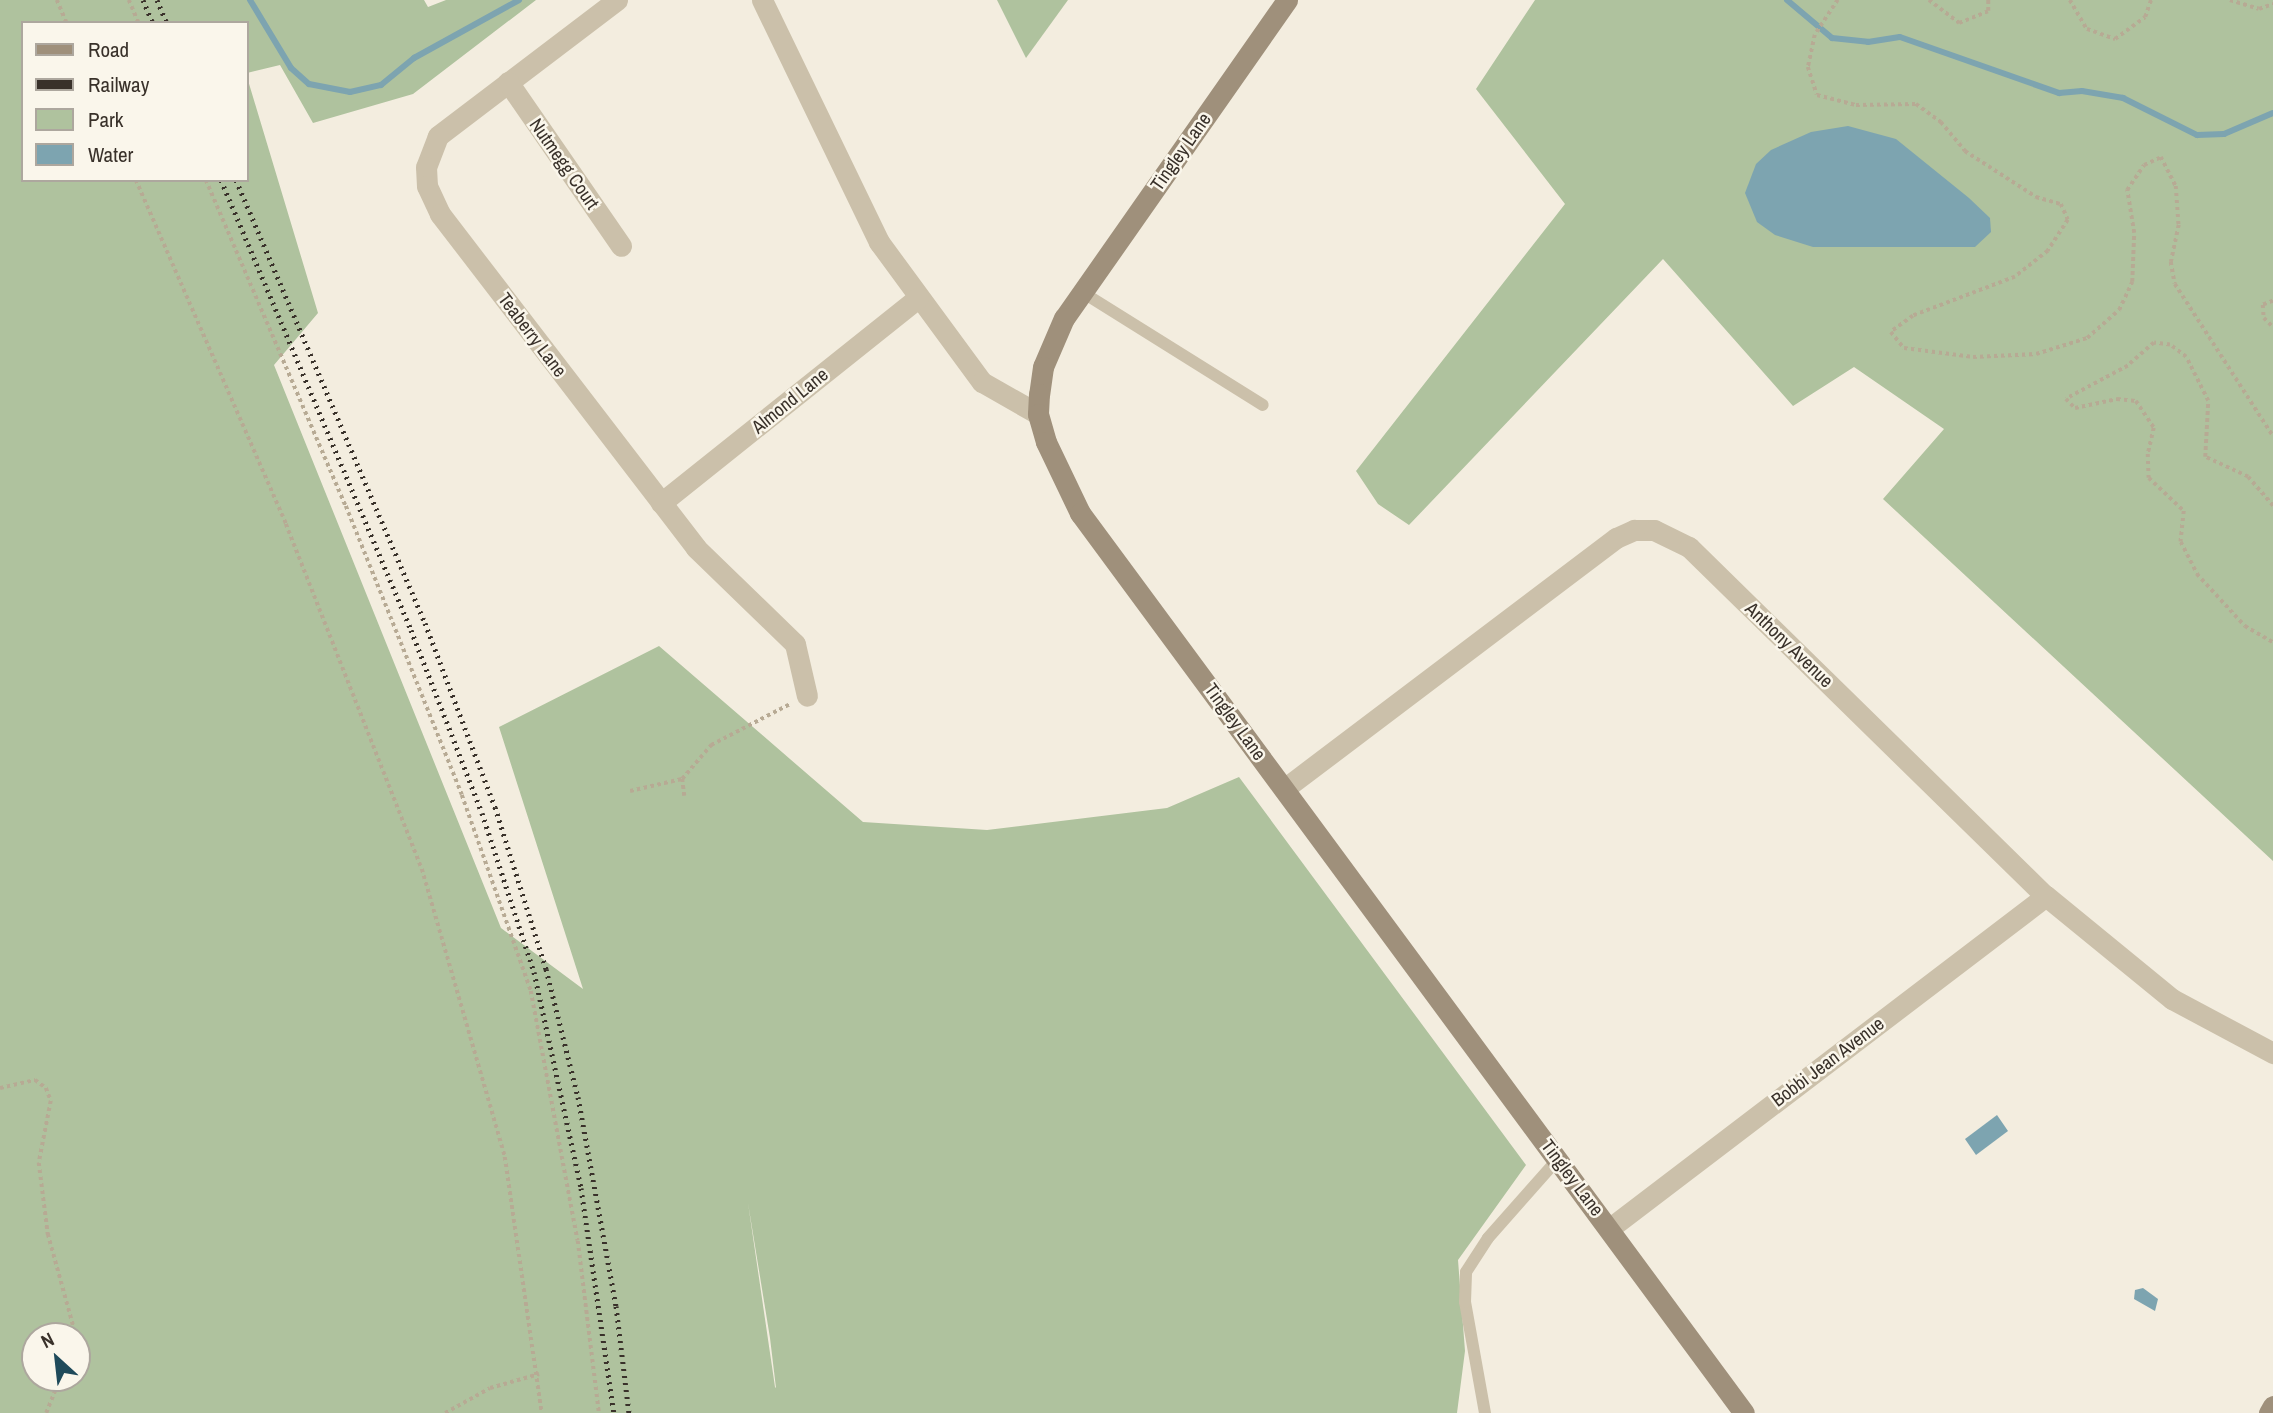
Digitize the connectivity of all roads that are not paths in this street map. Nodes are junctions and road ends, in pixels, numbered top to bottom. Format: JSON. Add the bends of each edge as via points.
{"nodes":[{"id":1,"x":762,"y":0,"type":"edge"},
{"id":2,"x":1287,"y":0,"type":"edge"},
{"id":3,"x":606,"y":3,"type":"edge"},
{"id":4,"x":508,"y":82,"type":"junction"},
{"id":5,"x":621,"y":246,"type":"dead end"},
{"id":6,"x":1082,"y":292,"type":"junction"},
{"id":7,"x":918,"y":298,"type":"junction"},
{"id":8,"x":1263,"y":405,"type":"dead end"},
{"id":9,"x":1038,"y":414,"type":"junction"},
{"id":10,"x":661,"y":503,"type":"junction"},
{"id":11,"x":807,"y":696,"type":"road end"},
{"id":12,"x":1284,"y":789,"type":"junction"},
{"id":13,"x":2046,"y":895,"type":"junction"},
{"id":14,"x":2273,"y":1053,"type":"edge"},
{"id":15,"x":1557,"y":1160,"type":"junction"},
{"id":16,"x":1610,"y":1228,"type":"junction"},
{"id":17,"x":2273,"y":1406,"type":"edge"},
{"id":18,"x":1485,"y":1413,"type":"edge"},
{"id":19,"x":1744,"y":1413,"type":"edge"},
{"id":20,"x":2269,"y":1413,"type":"edge"}],
"edges":[{"from":1,"to":7,"type":"street","via":[[879,242]]},
{"from":2,"to":6,"type":"street","name":"Tingley Lane"},
{"from":3,"to":4,"type":"street","name":"Teaberry Lane"},
{"from":4,"to":5,"type":"street","name":"Nutmegg Court"},
{"from":4,"to":10,"type":"street","name":"Teaberry Lane","via":[[438,136],[426,167],[430,199]]},
{"from":6,"to":8,"type":"lane"},
{"from":6,"to":9,"type":"street","name":"Tingley Lane","via":[[1064,318],[1043,367]]},
{"from":7,"to":9,"type":"street","via":[[982,382]]},
{"from":7,"to":10,"type":"street","name":"Almond Lane"},
{"from":9,"to":12,"type":"street","name":"Tingley Lane","via":[[1057,471],[1080,513]]},
{"from":10,"to":11,"type":"street","name":"Teaberry Lane","via":[[696,548],[795,644]]},
{"from":12,"to":13,"type":"street","name":"Anthony Avenue","via":[[1616,538],[1634,530],[1654,530],[1689,547]]},
{"from":12,"to":15,"type":"street","name":"Tingley Lane"},
{"from":13,"to":14,"type":"street","name":"Anthony Avenue","via":[[2172,999]]},
{"from":13,"to":16,"type":"street","name":"Bobbi Jean Avenue"},
{"from":15,"to":16,"type":"street","name":"Tingley Lane"},
{"from":15,"to":18,"type":"lane","via":[[1488,1238],[1466,1272],[1465,1302]]},
{"from":16,"to":19,"type":"street","name":"Tingley Lane"},
{"from":17,"to":20,"type":"street"}]}
